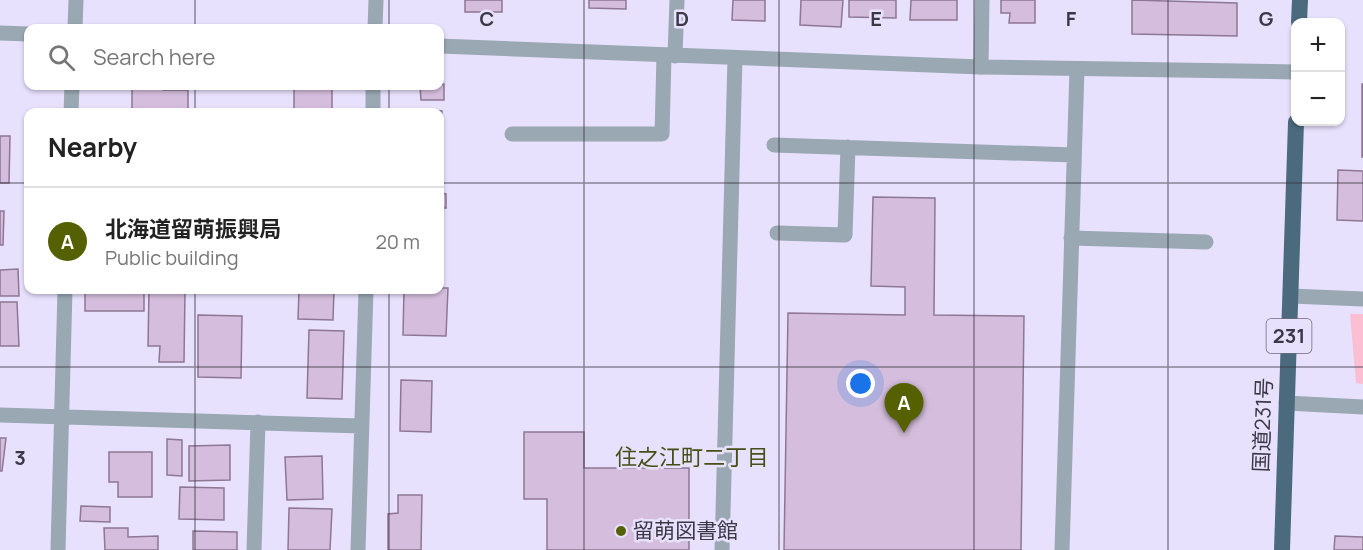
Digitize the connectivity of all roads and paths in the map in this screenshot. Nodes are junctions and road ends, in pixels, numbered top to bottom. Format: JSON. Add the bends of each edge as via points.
{"nodes":[{"id":1,"x":76,"y":0,"type":"edge"},
{"id":2,"x":376,"y":0,"type":"edge"},
{"id":3,"x":677,"y":0,"type":"edge"},
{"id":4,"x":982,"y":0,"type":"edge"},
{"id":5,"x":1300,"y":0,"type":"edge"},
{"id":6,"x":1299,"y":18,"type":"edge"},
{"id":7,"x":75,"y":24,"type":"edge"},
{"id":8,"x":375,"y":24,"type":"edge"},
{"id":9,"x":0,"y":33,"type":"edge"},
{"id":10,"x":24,"y":34,"type":"edge"},
{"id":11,"x":444,"y":46,"type":"edge"},
{"id":12,"x":670,"y":56,"type":"junction"},
{"id":13,"x":735,"y":58,"type":"junction"},
{"id":14,"x":981,"y":67,"type":"junction"},
{"id":15,"x":1077,"y":69,"type":"junction"},
{"id":16,"x":1291,"y":72,"type":"edge"},
{"id":17,"x":72,"y":90,"type":"edge"},
{"id":18,"x":374,"y":90,"type":"edge"},
{"id":19,"x":71,"y":108,"type":"edge"},
{"id":20,"x":372,"y":108,"type":"edge"},
{"id":21,"x":1296,"y":126,"type":"edge"},
{"id":22,"x":512,"y":134,"type":"dead end"},
{"id":23,"x":774,"y":145,"type":"dead end"},
{"id":24,"x":848,"y":147,"type":"junction"},
{"id":25,"x":1074,"y":155,"type":"junction"},
{"id":26,"x":777,"y":233,"type":"dead end"},
{"id":27,"x":1071,"y":238,"type":"junction"},
{"id":28,"x":1206,"y":242,"type":"dead end"},
{"id":29,"x":65,"y":294,"type":"edge"},
{"id":30,"x":366,"y":294,"type":"edge"},
{"id":31,"x":1291,"y":296,"type":"junction"},
{"id":32,"x":1363,"y":299,"type":"edge"},
{"id":33,"x":1286,"y":403,"type":"junction"},
{"id":34,"x":1363,"y":407,"type":"edge"},
{"id":35,"x":0,"y":416,"type":"edge"},
{"id":36,"x":60,"y":416,"type":"junction"},
{"id":37,"x":258,"y":422,"type":"junction"},
{"id":38,"x":361,"y":426,"type":"junction"},
{"id":39,"x":58,"y":550,"type":"edge"},
{"id":40,"x":254,"y":550,"type":"edge"},
{"id":41,"x":358,"y":550,"type":"edge"},
{"id":42,"x":722,"y":550,"type":"edge"},
{"id":43,"x":1062,"y":550,"type":"edge"},
{"id":44,"x":1282,"y":550,"type":"edge"}],
"edges":[{"from":1,"to":7,"type":"street"},
{"from":2,"to":8,"type":"street"},
{"from":3,"to":12,"type":"street"},
{"from":4,"to":14,"type":"street"},
{"from":5,"to":6,"type":"highway"},
{"from":9,"to":10,"type":"street"},
{"from":11,"to":12,"type":"street"},
{"from":12,"to":13,"type":"street"},
{"from":12,"to":22,"type":"street","via":[[662,134]]},
{"from":13,"to":14,"type":"street"},
{"from":13,"to":42,"type":"street"},
{"from":14,"to":15,"type":"street"},
{"from":15,"to":16,"type":"street"},
{"from":15,"to":25,"type":"street"},
{"from":17,"to":19,"type":"street"},
{"from":18,"to":20,"type":"street"},
{"from":21,"to":31,"type":"highway","name":"国道231号","number":"231"},
{"from":23,"to":24,"type":"street"},
{"from":24,"to":25,"type":"street"},
{"from":24,"to":26,"type":"street","via":[[845,235]]},
{"from":25,"to":27,"type":"street"},
{"from":27,"to":28,"type":"street"},
{"from":27,"to":43,"type":"street"},
{"from":29,"to":36,"type":"street"},
{"from":30,"to":38,"type":"street"},
{"from":31,"to":32,"type":"street"},
{"from":31,"to":33,"type":"highway","name":"国道231号","number":"231"},
{"from":33,"to":34,"type":"street"},
{"from":33,"to":44,"type":"highway","name":"国道231号","number":"231"},
{"from":35,"to":36,"type":"street"},
{"from":36,"to":37,"type":"street"},
{"from":36,"to":39,"type":"street"},
{"from":37,"to":38,"type":"street"},
{"from":37,"to":40,"type":"street"},
{"from":38,"to":41,"type":"street"}]}
